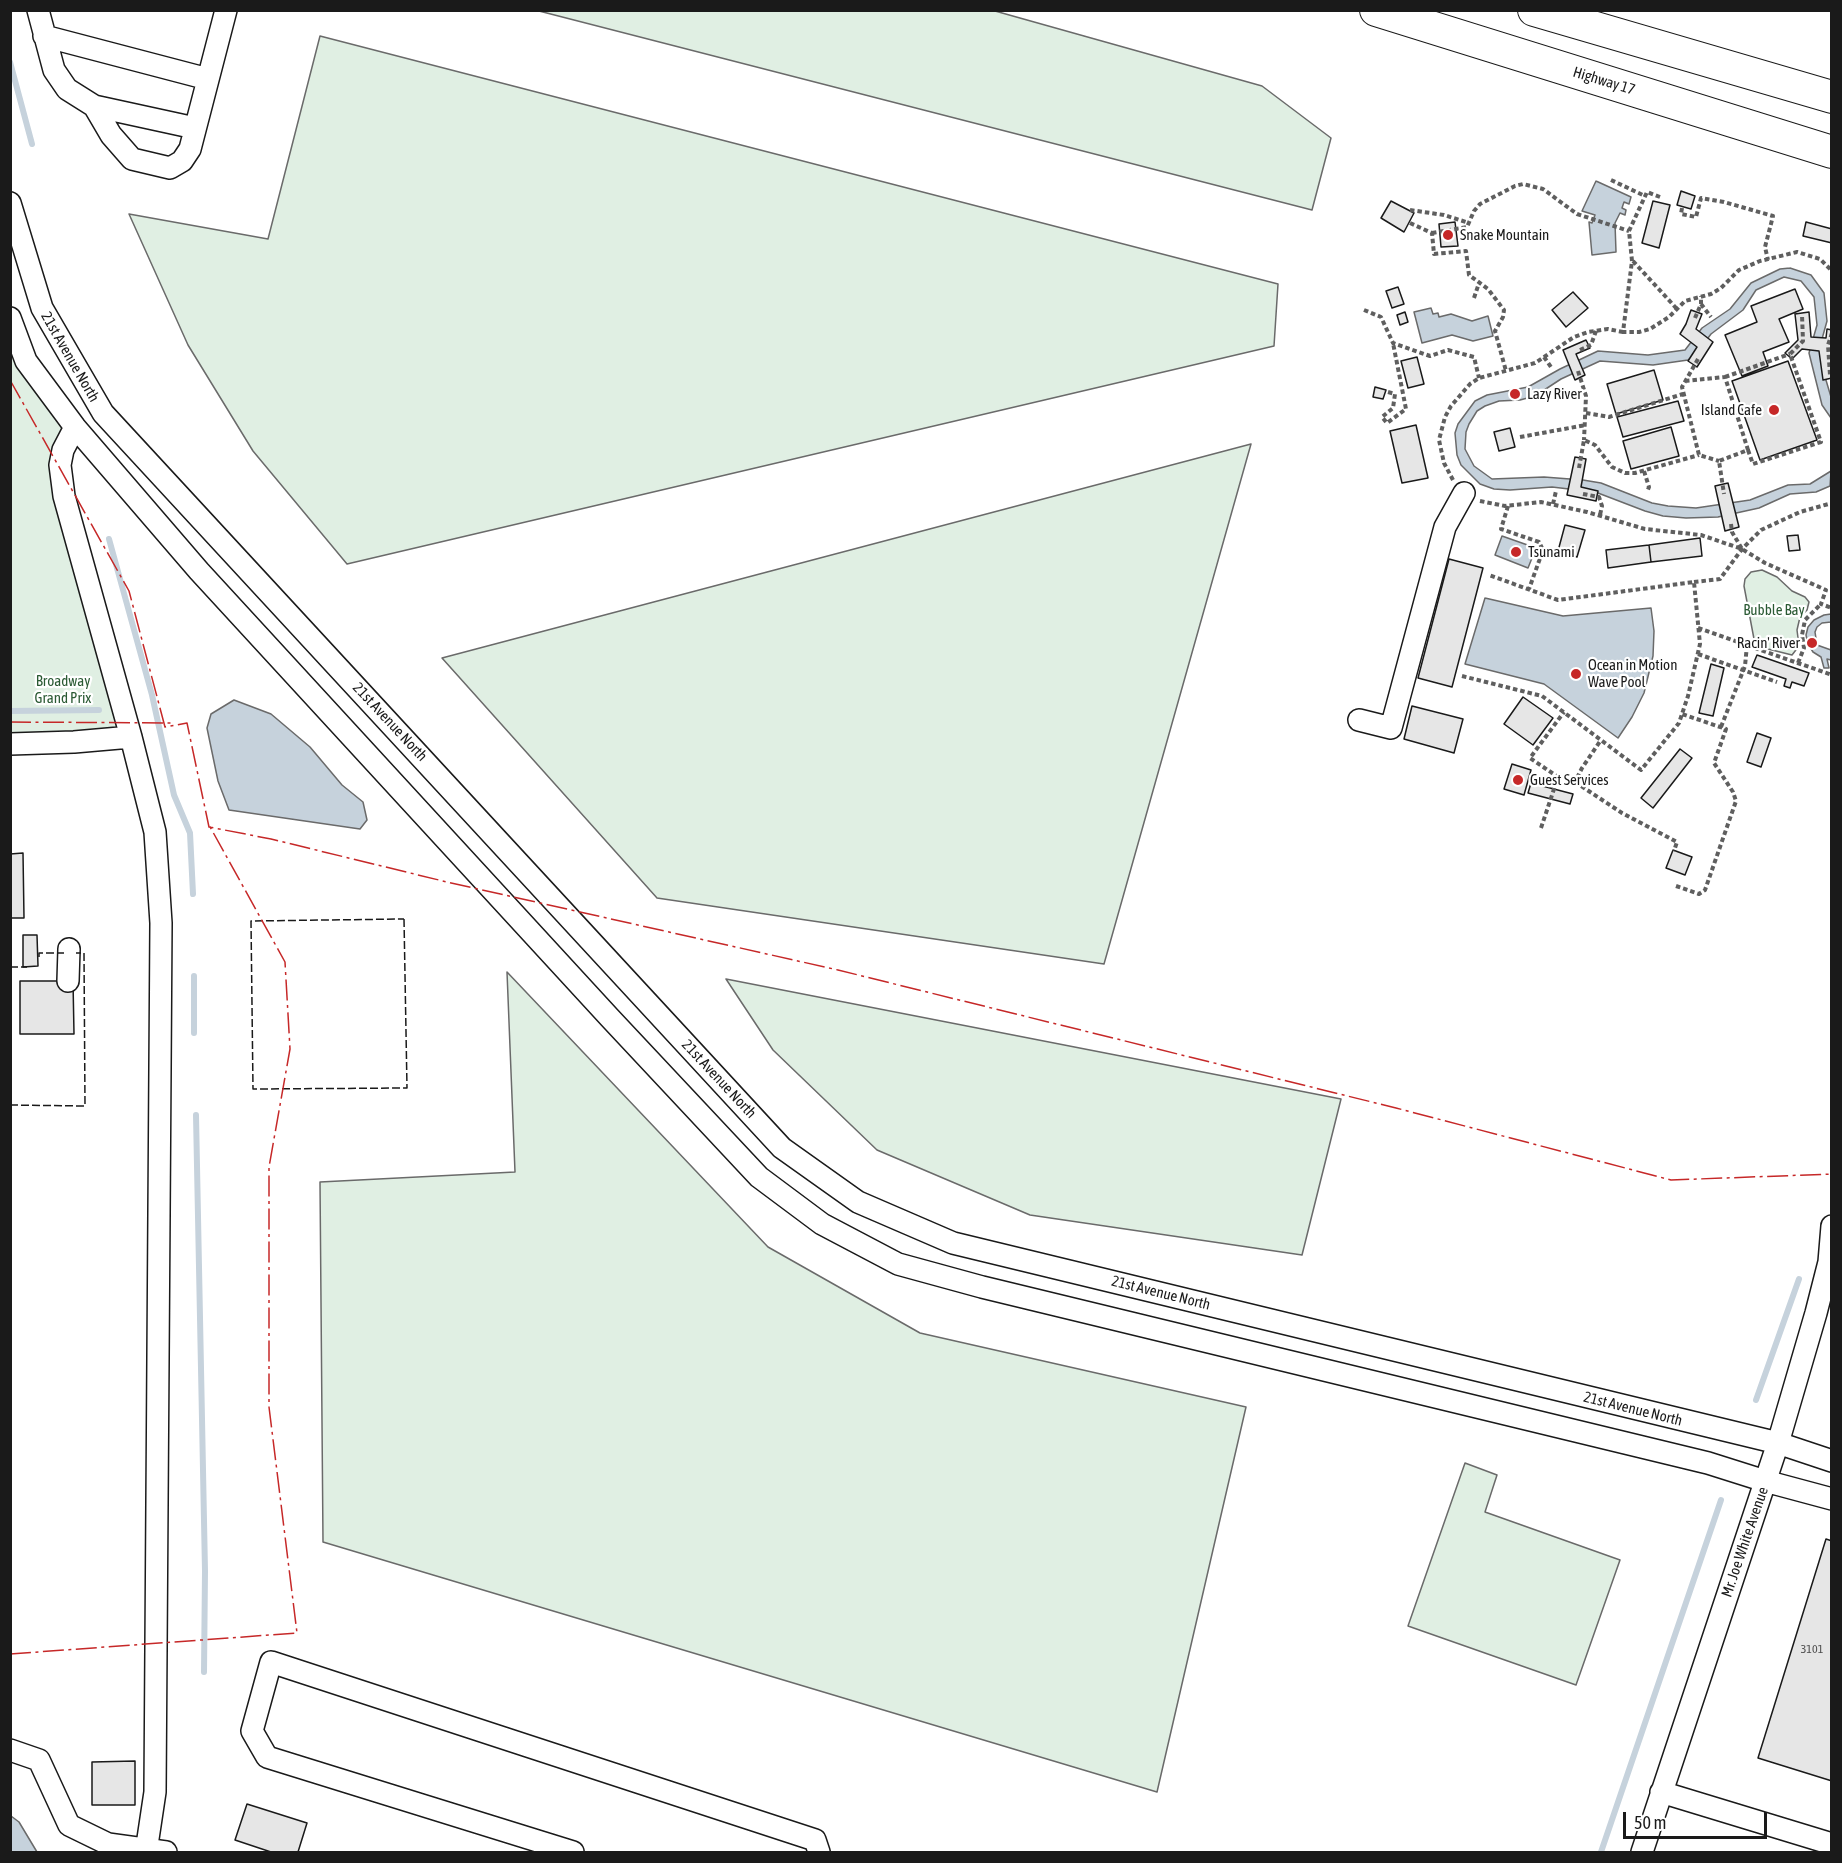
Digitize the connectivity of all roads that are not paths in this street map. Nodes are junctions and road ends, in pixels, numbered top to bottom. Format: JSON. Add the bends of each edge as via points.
{"nodes":[{"id":1,"x":38,"y":10,"type":"edge"},
{"id":2,"x":225,"y":10,"type":"edge"},
{"id":3,"x":1376,"y":10,"type":"edge"},
{"id":4,"x":1534,"y":10,"type":"edge"},
{"id":5,"x":44,"y":36,"type":"junction"},
{"id":6,"x":208,"y":79,"type":"junction"},
{"id":7,"x":1832,"y":97,"type":"edge"},
{"id":8,"x":94,"y":106,"type":"junction"},
{"id":9,"x":195,"y":128,"type":"junction"},
{"id":10,"x":1832,"y":152,"type":"edge"},
{"id":11,"x":11,"y":207,"type":"edge"},
{"id":12,"x":10,"y":318,"type":"edge"},
{"id":13,"x":75,"y":427,"type":"junction"},
{"id":14,"x":1464,"y":493,"type":"road end"},
{"id":15,"x":1359,"y":720,"type":"dead end"},
{"id":16,"x":131,"y":737,"type":"junction"},
{"id":17,"x":10,"y":744,"type":"edge"},
{"id":18,"x":69,"y":949,"type":"dead end"},
{"id":19,"x":68,"y":981,"type":"dead end"},
{"id":20,"x":1832,"y":1226,"type":"edge"},
{"id":21,"x":1778,"y":1443,"type":"junction"},
{"id":22,"x":1832,"y":1461,"type":"edge"},
{"id":23,"x":1765,"y":1481,"type":"junction"},
{"id":24,"x":1832,"y":1499,"type":"edge"},
{"id":25,"x":10,"y":1750,"type":"edge"},
{"id":26,"x":1661,"y":1792,"type":"junction"},
{"id":27,"x":1832,"y":1844,"type":"edge"},
{"id":28,"x":146,"y":1851,"type":"edge"},
{"id":29,"x":166,"y":1852,"type":"edge"},
{"id":30,"x":573,"y":1852,"type":"edge"},
{"id":31,"x":819,"y":1852,"type":"edge"},
{"id":32,"x":1642,"y":1852,"type":"edge"}],
"edges":[{"from":1,"to":5,"type":"street"},
{"from":2,"to":6,"type":"street"},
{"from":3,"to":10,"type":"highway","name":"Highway 17"},
{"from":4,"to":7,"type":"highway"},
{"from":5,"to":6,"type":"street"},
{"from":5,"to":8,"type":"street","via":[[54,70],[67,89]]},
{"from":6,"to":9,"type":"street"},
{"from":8,"to":9,"type":"street"},
{"from":8,"to":9,"type":"street","via":[[111,135],[132,159],[170,168],[182,161],[190,149]]},
{"from":11,"to":21,"type":"street","name":"21st Avenue North","via":[[42,308],[103,412],[782,1148],[858,1202],[953,1243]]},
{"from":12,"to":13,"type":"street","via":[[26,361]]},
{"from":13,"to":16,"type":"street","via":[[60,465],[64,496]]},
{"from":13,"to":23,"type":"street","via":[[199,571],[649,1060],[759,1177],[822,1224],[898,1264],[950,1279],[1708,1463]]},
{"from":14,"to":15,"type":"street","via":[[1445,527],[1391,728]]},
{"from":16,"to":17,"type":"street"},
{"from":16,"to":28,"type":"street","via":[[155,832],[161,923],[155,1792]]},
{"from":18,"to":19,"type":"street"},
{"from":20,"to":21,"type":"street","name":"Mr. Joe White Avenue","via":[[1829,1262]]},
{"from":21,"to":22,"type":"street","name":"21st Avenue North"},
{"from":21,"to":23,"type":"street","name":"Mr. Joe White Avenue"},
{"from":23,"to":24,"type":"street"},
{"from":23,"to":26,"type":"street","name":"Mr. Joe White Avenue"},
{"from":25,"to":28,"type":"street","via":[[39,1760],[69,1825],[108,1844]]},
{"from":26,"to":27,"type":"street"},
{"from":26,"to":32,"type":"street","name":"Mr. Joe White Avenue"},
{"from":28,"to":29,"type":"street"},
{"from":30,"to":31,"type":"street","via":[[267,1757],[252,1731],[271,1662],[814,1840]]}]}
